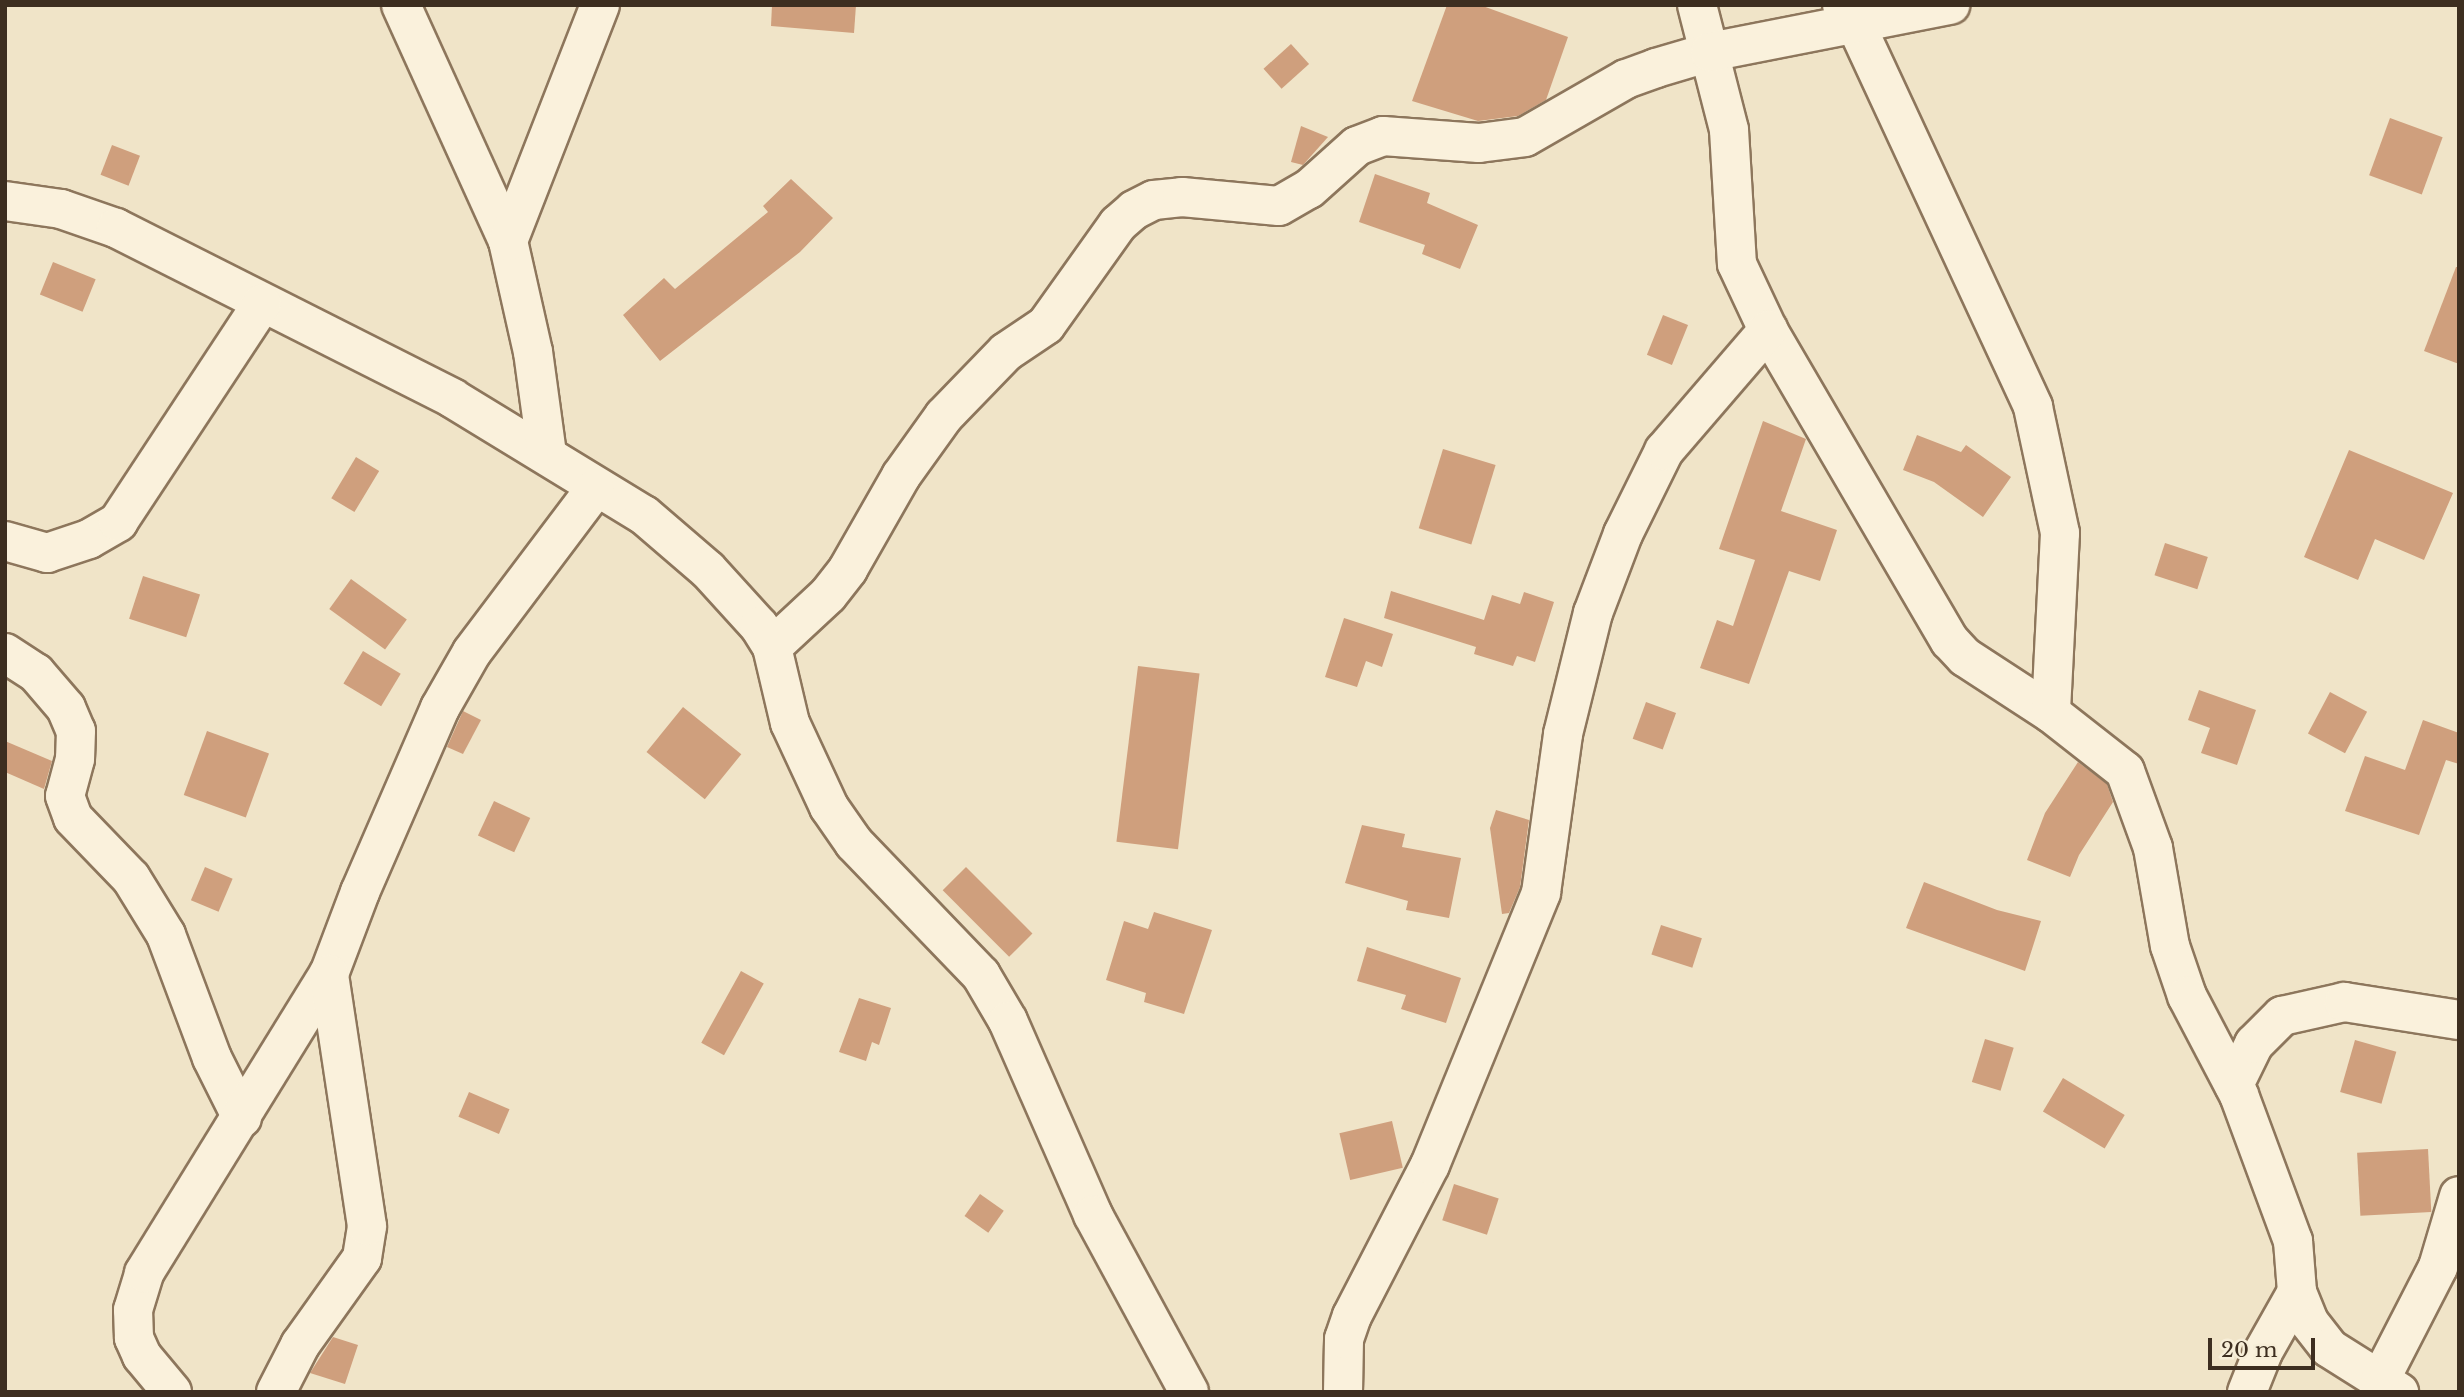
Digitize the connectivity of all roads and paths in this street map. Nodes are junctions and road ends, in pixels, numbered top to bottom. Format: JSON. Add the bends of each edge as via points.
{"nodes":[{"id":1,"x":401,"y":5,"type":"edge"},
{"id":2,"x":600,"y":5,"type":"edge"},
{"id":3,"x":1698,"y":5,"type":"edge"},
{"id":4,"x":1950,"y":5,"type":"edge"},
{"id":5,"x":1849,"y":15,"type":"edge"},
{"id":6,"x":1710,"y":52,"type":"junction"},
{"id":7,"x":5,"y":201,"type":"edge"},
{"id":8,"x":508,"y":241,"type":"junction"},
{"id":9,"x":262,"y":304,"type":"junction"},
{"id":10,"x":1768,"y":330,"type":"junction"},
{"id":11,"x":547,"y":454,"type":"junction"},
{"id":12,"x":595,"y":489,"type":"junction"},
{"id":13,"x":5,"y":541,"type":"edge"},
{"id":14,"x":772,"y":647,"type":"junction"},
{"id":15,"x":5,"y":653,"type":"edge"},
{"id":16,"x":2051,"y":713,"type":"junction"},
{"id":17,"x":329,"y":974,"type":"junction"},
{"id":18,"x":2459,"y":1020,"type":"edge"},
{"id":19,"x":2234,"y":1084,"type":"junction"},
{"id":20,"x":242,"y":1118,"type":"junction"},
{"id":21,"x":2459,"y":1196,"type":"edge"},
{"id":22,"x":2297,"y":1292,"type":"junction"},
{"id":23,"x":2389,"y":1386,"type":"edge"},
{"id":24,"x":172,"y":1392,"type":"edge"},
{"id":25,"x":276,"y":1392,"type":"edge"},
{"id":26,"x":1189,"y":1392,"type":"edge"},
{"id":27,"x":1343,"y":1392,"type":"edge"},
{"id":28,"x":2247,"y":1392,"type":"edge"}],
"edges":[{"from":1,"to":8,"type":"street"},
{"from":2,"to":8,"type":"street"},
{"from":3,"to":6,"type":"street"},
{"from":4,"to":5,"type":"street"},
{"from":5,"to":6,"type":"street"},
{"from":5,"to":16,"type":"street","via":[[2033,407],[2060,533]]},
{"from":6,"to":10,"type":"street","via":[[1729,130],[1737,264]]},
{"from":6,"to":14,"type":"street","via":[[1626,79],[1525,137],[1479,143],[1383,136],[1357,146],[1309,189],[1279,206],[1182,197],[1154,200],[1134,210],[1118,224],[1046,325],[1006,352],[944,416],[901,476],[848,569],[828,595]]},
{"from":7,"to":9,"type":"street","via":[[61,209],[116,228]]},
{"from":8,"to":11,"type":"street","via":[[533,352]]},
{"from":9,"to":11,"type":"street","via":[[452,398]]},
{"from":9,"to":13,"type":"street","via":[[118,522],[89,539],[47,553]]},
{"from":10,"to":16,"type":"street","via":[[1950,641],[1965,657]]},
{"from":10,"to":27,"type":"street","via":[[1664,451],[1623,534],[1593,613],[1563,734],[1541,893],[1430,1165],[1352,1316],[1343,1339]]},
{"from":11,"to":12,"type":"street"},
{"from":12,"to":14,"type":"street","via":[[644,515],[709,570]]},
{"from":12,"to":17,"type":"street","via":[[472,652],[440,708]]},
{"from":14,"to":26,"type":"street","via":[[790,723],[829,807],[854,843],[981,975],[1008,1021],[1099,1227]]},
{"from":15,"to":20,"type":"street","via":[[36,673],[66,708],[76,731],[75,759],[65,796],[73,818],[131,878],[166,935],[212,1058]]},
{"from":16,"to":19,"type":"street","via":[[2125,771],[2153,848],[2170,946],[2187,996]]},
{"from":17,"to":20,"type":"street"},
{"from":17,"to":25,"type":"street","via":[[367,1226],[362,1258],[300,1345]]},
{"from":18,"to":19,"type":"street","via":[[2344,1002],[2282,1016],[2255,1044]]},
{"from":19,"to":22,"type":"street","via":[[2293,1241]]},
{"from":20,"to":24,"type":"street","via":[[144,1273],[133,1310],[134,1338],[142,1356]]},
{"from":21,"to":23,"type":"street","via":[[2438,1267]]},
{"from":22,"to":23,"type":"street","via":[[2309,1322],[2329,1348]]},
{"from":22,"to":28,"type":"street"}]}
